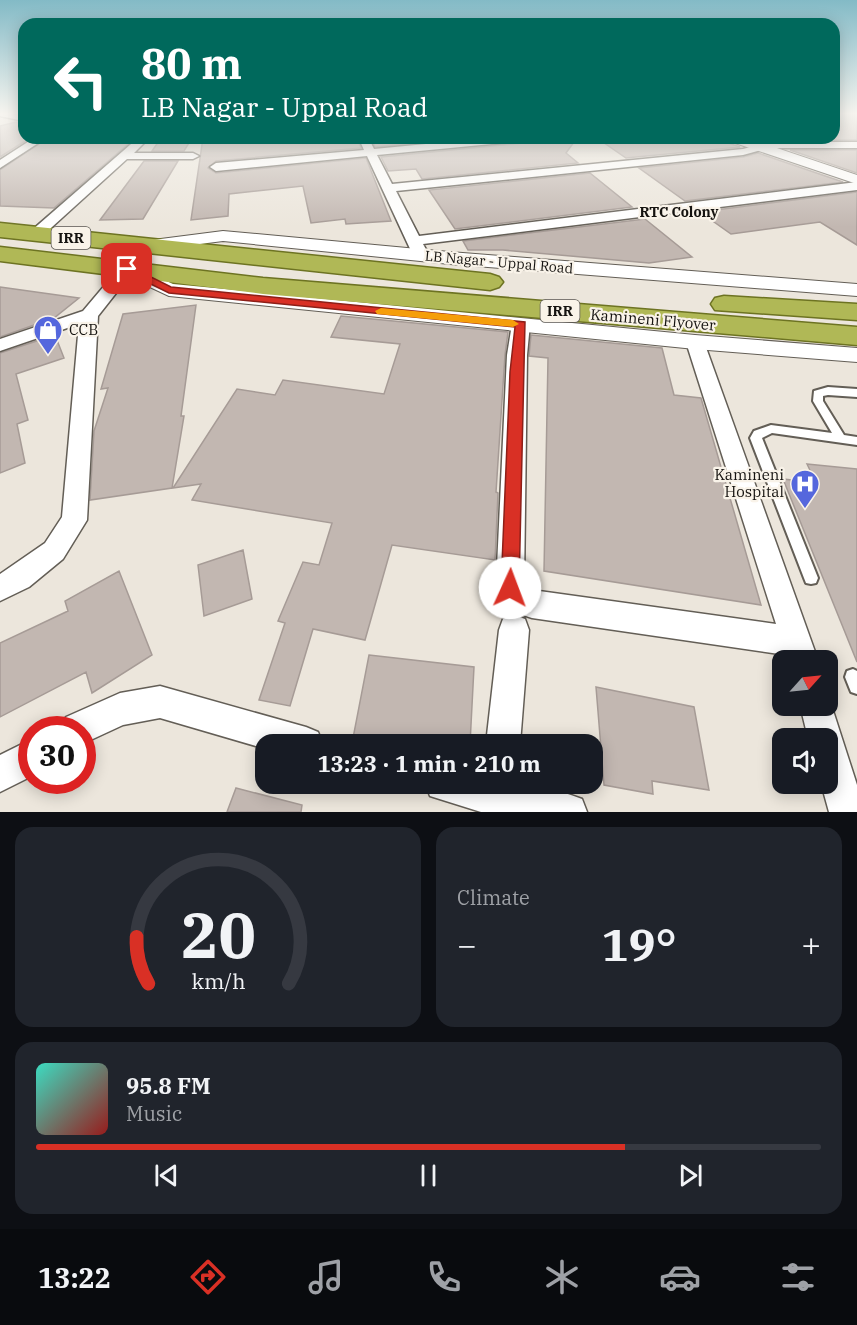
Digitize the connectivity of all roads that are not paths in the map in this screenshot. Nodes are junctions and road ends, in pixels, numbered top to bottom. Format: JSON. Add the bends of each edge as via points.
{"nodes":[{"id":1,"x":21,"y":151,"type":"edge"},
{"id":2,"x":130,"y":151,"type":"edge"},
{"id":3,"x":369,"y":151,"type":"joint"},
{"id":4,"x":747,"y":151,"type":"edge"},
{"id":5,"x":778,"y":151,"type":"edge"},
{"id":6,"x":781,"y":151,"type":"edge"},
{"id":7,"x":125,"y":156,"type":"junction"},
{"id":8,"x":193,"y":156,"type":"dead end"},
{"id":9,"x":0,"y":165,"type":"edge"},
{"id":10,"x":216,"y":167,"type":"dead end"},
{"id":11,"x":857,"y":175,"type":"edge"},
{"id":12,"x":857,"y":180,"type":"edge"},
{"id":13,"x":857,"y":186,"type":"edge"},
{"id":14,"x":389,"y":188,"type":"junction"},
{"id":15,"x":13,"y":235,"type":"edge"},
{"id":16,"x":141,"y":246,"type":"junction"},
{"id":17,"x":417,"y":248,"type":"junction"},
{"id":18,"x":0,"y":254,"type":"edge"},
{"id":19,"x":127,"y":269,"type":"junction"},
{"id":20,"x":857,"y":290,"type":"edge"},
{"id":21,"x":857,"y":312,"type":"edge"},
{"id":22,"x":89,"y":315,"type":"junction"},
{"id":23,"x":521,"y":324,"type":"junction"},
{"id":24,"x":857,"y":336,"type":"edge"},
{"id":25,"x":695,"y":342,"type":"junction"},
{"id":26,"x":0,"y":345,"type":"edge"},
{"id":27,"x":857,"y":355,"type":"edge"},
{"id":28,"x":857,"y":393,"type":"edge"},
{"id":29,"x":840,"y":439,"type":"junction"},
{"id":30,"x":857,"y":441,"type":"edge"},
{"id":31,"x":811,"y":578,"type":"dead end"},
{"id":32,"x":0,"y":588,"type":"edge"},
{"id":33,"x":514,"y":630,"type":"dead end"},
{"id":34,"x":795,"y":650,"type":"edge"},
{"id":35,"x":801,"y":650,"type":"edge"},
{"id":36,"x":96,"y":720,"type":"edge"},
{"id":37,"x":271,"y":734,"type":"edge"},
{"id":38,"x":504,"y":734,"type":"edge"},
{"id":39,"x":18,"y":764,"type":"edge"},
{"id":40,"x":0,"y":774,"type":"edge"},
{"id":41,"x":838,"y":781,"type":"edge"},
{"id":42,"x":484,"y":794,"type":"edge"},
{"id":43,"x":499,"y":798,"type":"edge"},
{"id":44,"x":569,"y":812,"type":"edge"},
{"id":45,"x":847,"y":812,"type":"edge"}],
"edges":[{"from":1,"to":9,"type":"street"},
{"from":2,"to":7,"type":"street"},
{"from":3,"to":10,"type":"street"},
{"from":3,"to":14,"type":"street"},
{"from":4,"to":14,"type":"street"},
{"from":5,"to":12,"type":"street"},
{"from":6,"to":11,"type":"street"},
{"from":7,"to":8,"type":"street"},
{"from":7,"to":15,"type":"street"},
{"from":13,"to":17,"type":"street"},
{"from":14,"to":17,"type":"street"},
{"from":15,"to":16,"type":"highway","number":"IRR"},
{"from":16,"to":17,"type":"street","name":"LB Nagar - Uppal Road","via":[[223,236]]},
{"from":16,"to":21,"type":"highway","name":"Kamineni Flyover","number":"IRR","via":[[670,299]]},
{"from":17,"to":20,"type":"street","name":"LB Nagar - Uppal Road"},
{"from":18,"to":19,"type":"highway","number":"IRR"},
{"from":19,"to":22,"type":"street"},
{"from":19,"to":23,"type":"street","via":[[169,290]]},
{"from":19,"to":24,"type":"highway","name":"Kamineni Flyover","number":"IRR","via":[[263,285]]},
{"from":22,"to":26,"type":"street"},
{"from":22,"to":32,"type":"street","via":[[74,520],[54,551]]},
{"from":23,"to":25,"type":"street"},
{"from":23,"to":34,"type":"street","via":[[510,576],[514,596],[532,604]]},
{"from":25,"to":27,"type":"street"},
{"from":25,"to":35,"type":"street"},
{"from":28,"to":29,"type":"lane","via":[[818,394],[818,401]]},
{"from":29,"to":30,"type":"lane"},
{"from":29,"to":31,"type":"lane","via":[[771,429],[756,438]]},
{"from":33,"to":38,"type":"street"},
{"from":36,"to":37,"type":"street","via":[[120,709],[160,702]]},
{"from":39,"to":40,"type":"street"},
{"from":41,"to":45,"type":"street"},
{"from":42,"to":43,"type":"street"},
{"from":43,"to":44,"type":"street"}]}
